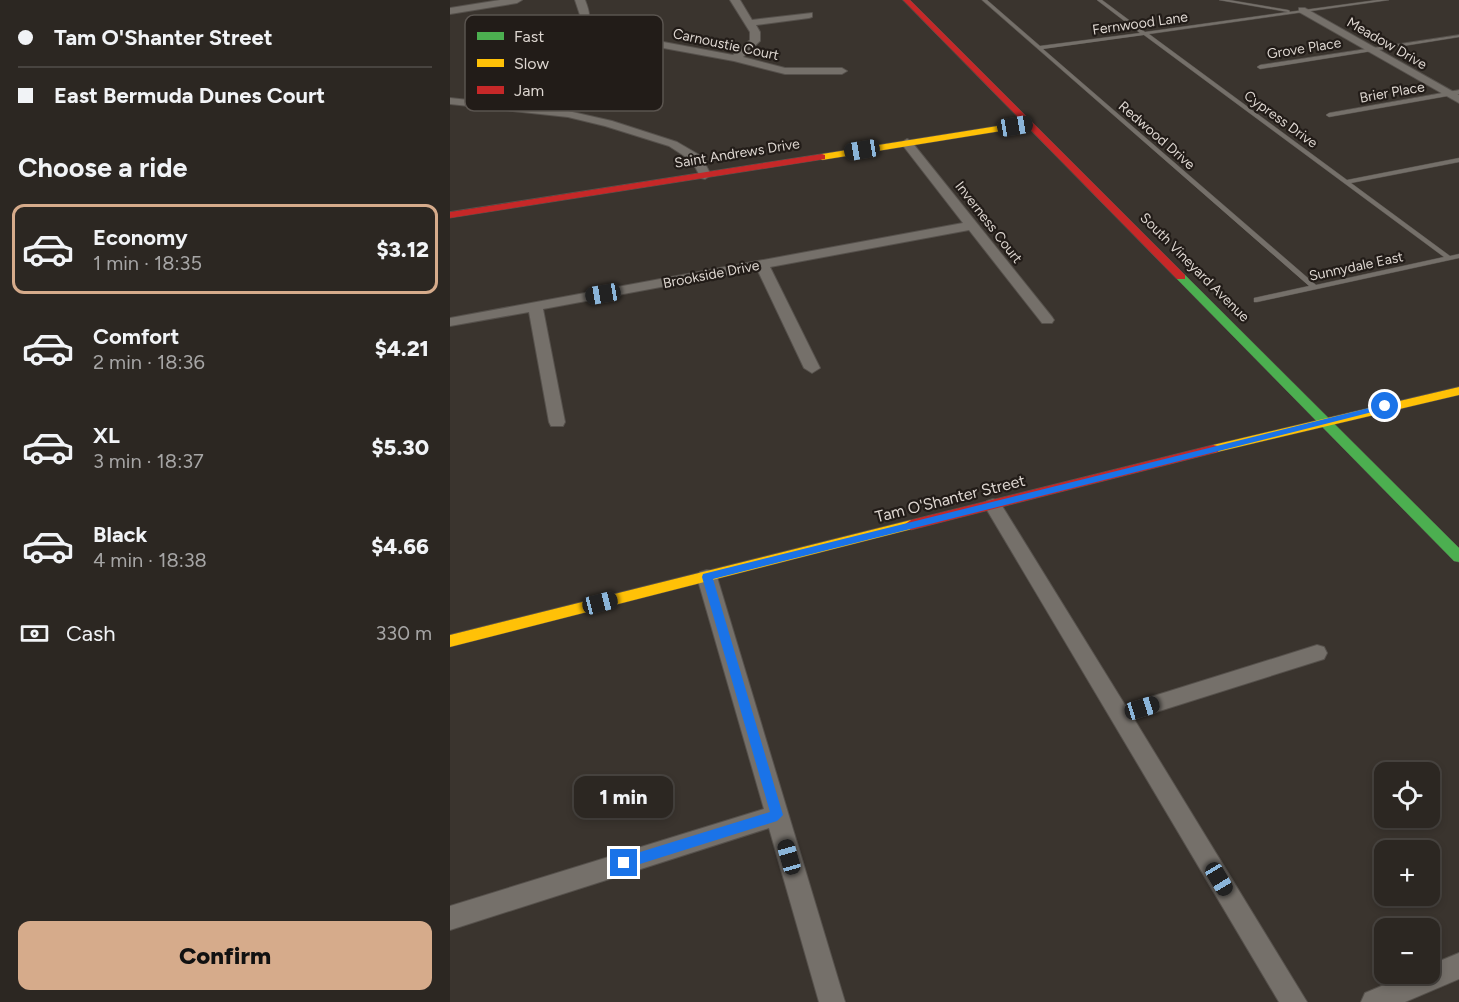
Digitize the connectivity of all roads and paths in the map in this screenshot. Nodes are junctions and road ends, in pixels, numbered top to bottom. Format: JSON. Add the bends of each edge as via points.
{"nodes":[{"id":1,"x":517,"y":0,"type":"edge"},
{"id":2,"x":580,"y":0,"type":"edge"},
{"id":3,"x":735,"y":0,"type":"edge"},
{"id":4,"x":906,"y":0,"type":"edge"},
{"id":5,"x":984,"y":0,"type":"edge"},
{"id":6,"x":1099,"y":0,"type":"edge"},
{"id":7,"x":1221,"y":0,"type":"edge"},
{"id":8,"x":1387,"y":0,"type":"edge"},
{"id":9,"x":1322,"y":2,"type":"dead end"},
{"id":10,"x":450,"y":11,"type":"edge"},
{"id":11,"x":1304,"y":11,"type":"junction"},
{"id":12,"x":585,"y":15,"type":"edge"},
{"id":13,"x":809,"y":15,"type":"dead end"},
{"id":14,"x":750,"y":23,"type":"junction"},
{"id":15,"x":1145,"y":34,"type":"junction"},
{"id":16,"x":1459,"y":36,"type":"edge"},
{"id":17,"x":663,"y":45,"type":"edge"},
{"id":18,"x":1040,"y":48,"type":"junction"},
{"id":19,"x":1372,"y":50,"type":"junction"},
{"id":20,"x":735,"y":58,"type":"junction"},
{"id":21,"x":1260,"y":67,"type":"dead end"},
{"id":22,"x":842,"y":71,"type":"dead end"},
{"id":23,"x":1456,"y":95,"type":"edge"},
{"id":24,"x":450,"y":101,"type":"edge"},
{"id":25,"x":465,"y":103,"type":"edge"},
{"id":26,"x":541,"y":111,"type":"edge"},
{"id":27,"x":1329,"y":115,"type":"dead end"},
{"id":28,"x":1029,"y":124,"type":"junction"},
{"id":29,"x":907,"y":143,"type":"junction"},
{"id":30,"x":1459,"y":160,"type":"edge"},
{"id":31,"x":705,"y":175,"type":"junction"},
{"id":32,"x":1346,"y":182,"type":"junction"},
{"id":33,"x":450,"y":216,"type":"edge"},
{"id":34,"x":972,"y":225,"type":"junction"},
{"id":35,"x":1459,"y":256,"type":"edge"},
{"id":36,"x":1449,"y":258,"type":"junction"},
{"id":37,"x":762,"y":264,"type":"junction"},
{"id":38,"x":1314,"y":287,"type":"junction"},
{"id":39,"x":1257,"y":300,"type":"dead end"},
{"id":40,"x":535,"y":307,"type":"junction"},
{"id":41,"x":1047,"y":320,"type":"dead end"},
{"id":42,"x":450,"y":322,"type":"edge"},
{"id":43,"x":812,"y":368,"type":"dead end"},
{"id":44,"x":1459,"y":391,"type":"edge"},
{"id":45,"x":1324,"y":421,"type":"junction"},
{"id":46,"x":557,"y":422,"type":"dead end"},
{"id":47,"x":993,"y":505,"type":"junction"},
{"id":48,"x":1459,"y":557,"type":"edge"},
{"id":49,"x":707,"y":577,"type":"junction"},
{"id":50,"x":450,"y":641,"type":"edge"},
{"id":51,"x":1317,"y":653,"type":"dead end"},
{"id":52,"x":1120,"y":715,"type":"junction"},
{"id":53,"x":777,"y":815,"type":"junction"},
{"id":54,"x":450,"y":918,"type":"edge"},
{"id":55,"x":1459,"y":966,"type":"edge"},
{"id":56,"x":832,"y":1002,"type":"edge"},
{"id":57,"x":1294,"y":1002,"type":"edge"},
{"id":58,"x":1374,"y":1002,"type":"edge"}],
"edges":[{"from":1,"to":10,"type":"street"},
{"from":2,"to":12,"type":"street"},
{"from":3,"to":14,"type":"street"},
{"from":4,"to":28,"type":"street","name":"South Vineyard Avenue"},
{"from":5,"to":18,"type":"lane","name":"Redwood Drive"},
{"from":6,"to":15,"type":"lane","name":"Cypress Drive"},
{"from":7,"to":11,"type":"lane"},
{"from":8,"to":11,"type":"lane","name":"Fernwood Lane"},
{"from":9,"to":11,"type":"lane"},
{"from":11,"to":15,"type":"lane","name":"Fernwood Lane"},
{"from":11,"to":19,"type":"street","name":"Meadow Drive"},
{"from":13,"to":14,"type":"street"},
{"from":14,"to":20,"type":"street","via":[[755,41]]},
{"from":15,"to":18,"type":"lane","name":"Fernwood Lane"},
{"from":15,"to":32,"type":"lane","name":"Cypress Drive"},
{"from":16,"to":19,"type":"lane","name":"Grove Place"},
{"from":17,"to":20,"type":"street","name":"Carnoustie Court"},
{"from":18,"to":38,"type":"lane","name":"Redwood Drive"},
{"from":19,"to":21,"type":"lane","name":"Grove Place"},
{"from":19,"to":23,"type":"street","name":"Meadow Drive"},
{"from":20,"to":22,"type":"street","name":"Carnoustie Court","via":[[785,71]]},
{"from":23,"to":27,"type":"lane","name":"Brier Place"},
{"from":24,"to":25,"type":"street"},
{"from":26,"to":31,"type":"street","via":[[608,123],[673,144],[697,159]]},
{"from":28,"to":29,"type":"street","name":"Saint Andrews Drive"},
{"from":28,"to":45,"type":"street","name":"South Vineyard Avenue"},
{"from":29,"to":31,"type":"street","name":"Saint Andrews Drive"},
{"from":29,"to":34,"type":"street","name":"Inverness Court"},
{"from":30,"to":32,"type":"lane"},
{"from":31,"to":33,"type":"street","name":"Saint Andrews Drive"},
{"from":32,"to":36,"type":"lane","name":"Cypress Drive"},
{"from":34,"to":37,"type":"street","name":"Brookside Drive"},
{"from":34,"to":41,"type":"street","name":"Inverness Court"},
{"from":35,"to":36,"type":"lane","name":"Sunnydale East"},
{"from":36,"to":38,"type":"lane","name":"Sunnydale East"},
{"from":37,"to":40,"type":"street","name":"Brookside Drive"},
{"from":37,"to":43,"type":"street"},
{"from":38,"to":39,"type":"lane","name":"Sunnydale East"},
{"from":40,"to":42,"type":"street","name":"Brookside Drive"},
{"from":40,"to":46,"type":"street"},
{"from":44,"to":45,"type":"street","name":"Tam O'Shanter Street"},
{"from":45,"to":47,"type":"street","name":"Tam O'Shanter Street"},
{"from":45,"to":48,"type":"street","name":"South Vineyard Avenue"},
{"from":47,"to":49,"type":"street","name":"Tam O'Shanter Street"},
{"from":47,"to":52,"type":"street"},
{"from":49,"to":50,"type":"street","name":"Tam O'Shanter Street"},
{"from":49,"to":53,"type":"street"},
{"from":51,"to":52,"type":"street"},
{"from":52,"to":57,"type":"street"},
{"from":53,"to":54,"type":"street"},
{"from":53,"to":56,"type":"street"},
{"from":55,"to":58,"type":"street"}]}
